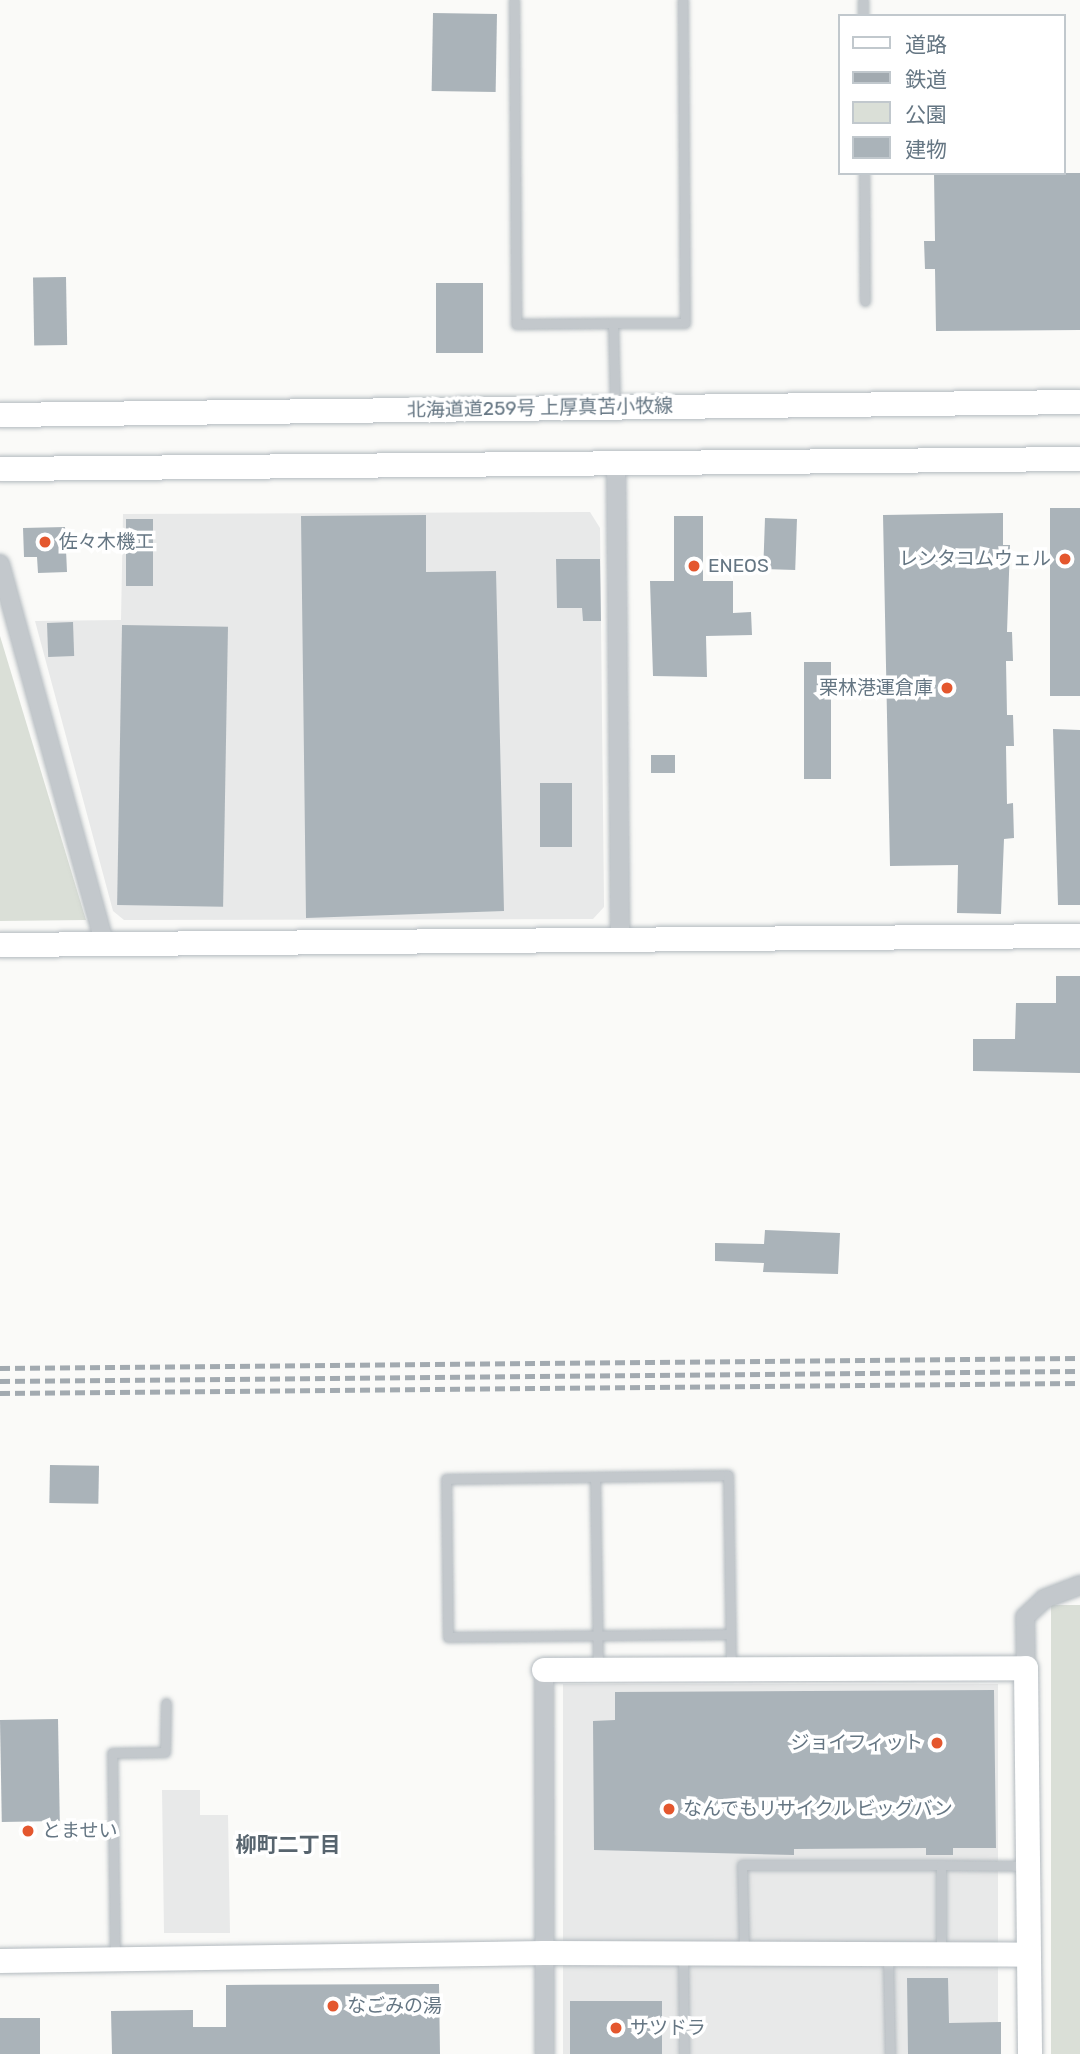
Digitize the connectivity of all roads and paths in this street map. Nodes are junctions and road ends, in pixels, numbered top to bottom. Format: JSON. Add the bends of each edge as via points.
{"nodes":[{"id":1,"x":514,"y":0,"type":"edge"},
{"id":2,"x":683,"y":0,"type":"edge"},
{"id":3,"x":864,"y":175,"type":"edge"},
{"id":4,"x":865,"y":301,"type":"dead end"},
{"id":5,"x":613,"y":323,"type":"junction"},
{"id":6,"x":1080,"y":402,"type":"edge"},
{"id":7,"x":615,"y":407,"type":"junction"},
{"id":8,"x":0,"y":415,"type":"edge"},
{"id":9,"x":1080,"y":459,"type":"edge"},
{"id":10,"x":616,"y":465,"type":"junction"},
{"id":11,"x":0,"y":470,"type":"edge"},
{"id":12,"x":0,"y":565,"type":"edge"},
{"id":13,"x":1080,"y":936,"type":"edge"},
{"id":14,"x":620,"y":938,"type":"junction"},
{"id":15,"x":105,"y":944,"type":"junction"},
{"id":16,"x":0,"y":945,"type":"edge"},
{"id":17,"x":595,"y":1477,"type":"junction"},
{"id":18,"x":1080,"y":1585,"type":"edge"},
{"id":19,"x":730,"y":1634,"type":"junction"},
{"id":20,"x":598,"y":1636,"type":"junction"},
{"id":21,"x":1027,"y":1668,"type":"junction"},
{"id":22,"x":731,"y":1669,"type":"junction"},
{"id":23,"x":544,"y":1670,"type":"joint"},
{"id":24,"x":598,"y":1670,"type":"junction"},
{"id":25,"x":166,"y":1703,"type":"dead end"},
{"id":26,"x":941,"y":1865,"type":"junction"},
{"id":27,"x":1028,"y":1866,"type":"junction"},
{"id":28,"x":544,"y":1953,"type":"junction"},
{"id":29,"x":682,"y":1954,"type":"junction"},
{"id":30,"x":744,"y":1954,"type":"junction"},
{"id":31,"x":888,"y":1954,"type":"junction"},
{"id":32,"x":941,"y":1955,"type":"junction"},
{"id":33,"x":1029,"y":1955,"type":"junction"},
{"id":34,"x":115,"y":1958,"type":"junction"},
{"id":35,"x":0,"y":1961,"type":"edge"},
{"id":36,"x":545,"y":2054,"type":"edge"},
{"id":37,"x":684,"y":2054,"type":"edge"},
{"id":38,"x":890,"y":2054,"type":"edge"},
{"id":39,"x":1030,"y":2054,"type":"edge"}],
"edges":[{"from":1,"to":5,"type":"lane","via":[[516,324]]},
{"from":2,"to":5,"type":"lane","via":[[685,323]]},
{"from":3,"to":4,"type":"lane"},
{"from":5,"to":7,"type":"lane"},
{"from":6,"to":7,"type":"street","name":"北海道道259号 上厚真苫小牧線"},
{"from":7,"to":8,"type":"street","name":"北海道道259号 上厚真苫小牧線"},
{"from":9,"to":10,"type":"street"},
{"from":10,"to":11,"type":"street"},
{"from":10,"to":14,"type":"street"},
{"from":12,"to":15,"type":"street"},
{"from":13,"to":14,"type":"street"},
{"from":14,"to":15,"type":"street"},
{"from":15,"to":16,"type":"street"},
{"from":17,"to":19,"type":"lane","via":[[728,1475]]},
{"from":17,"to":20,"type":"lane"},
{"from":17,"to":20,"type":"lane","via":[[446,1479],[447,1600],[448,1637]]},
{"from":18,"to":21,"type":"street","via":[[1044,1599],[1026,1617]]},
{"from":19,"to":20,"type":"lane"},
{"from":19,"to":22,"type":"lane"},
{"from":20,"to":24,"type":"lane"},
{"from":21,"to":22,"type":"street"},
{"from":21,"to":27,"type":"street"},
{"from":22,"to":24,"type":"street"},
{"from":23,"to":24,"type":"street"},
{"from":23,"to":28,"type":"street"},
{"from":25,"to":34,"type":"lane","via":[[165,1752],[112,1753]]},
{"from":26,"to":27,"type":"lane"},
{"from":26,"to":30,"type":"lane","via":[[742,1864]]},
{"from":26,"to":32,"type":"lane"},
{"from":27,"to":33,"type":"street"},
{"from":28,"to":29,"type":"street"},
{"from":28,"to":34,"type":"street"},
{"from":28,"to":36,"type":"street"},
{"from":29,"to":30,"type":"street"},
{"from":29,"to":37,"type":"lane"},
{"from":30,"to":31,"type":"street"},
{"from":31,"to":32,"type":"street"},
{"from":31,"to":38,"type":"lane"},
{"from":32,"to":33,"type":"street"},
{"from":33,"to":39,"type":"street"},
{"from":34,"to":35,"type":"street"}]}
